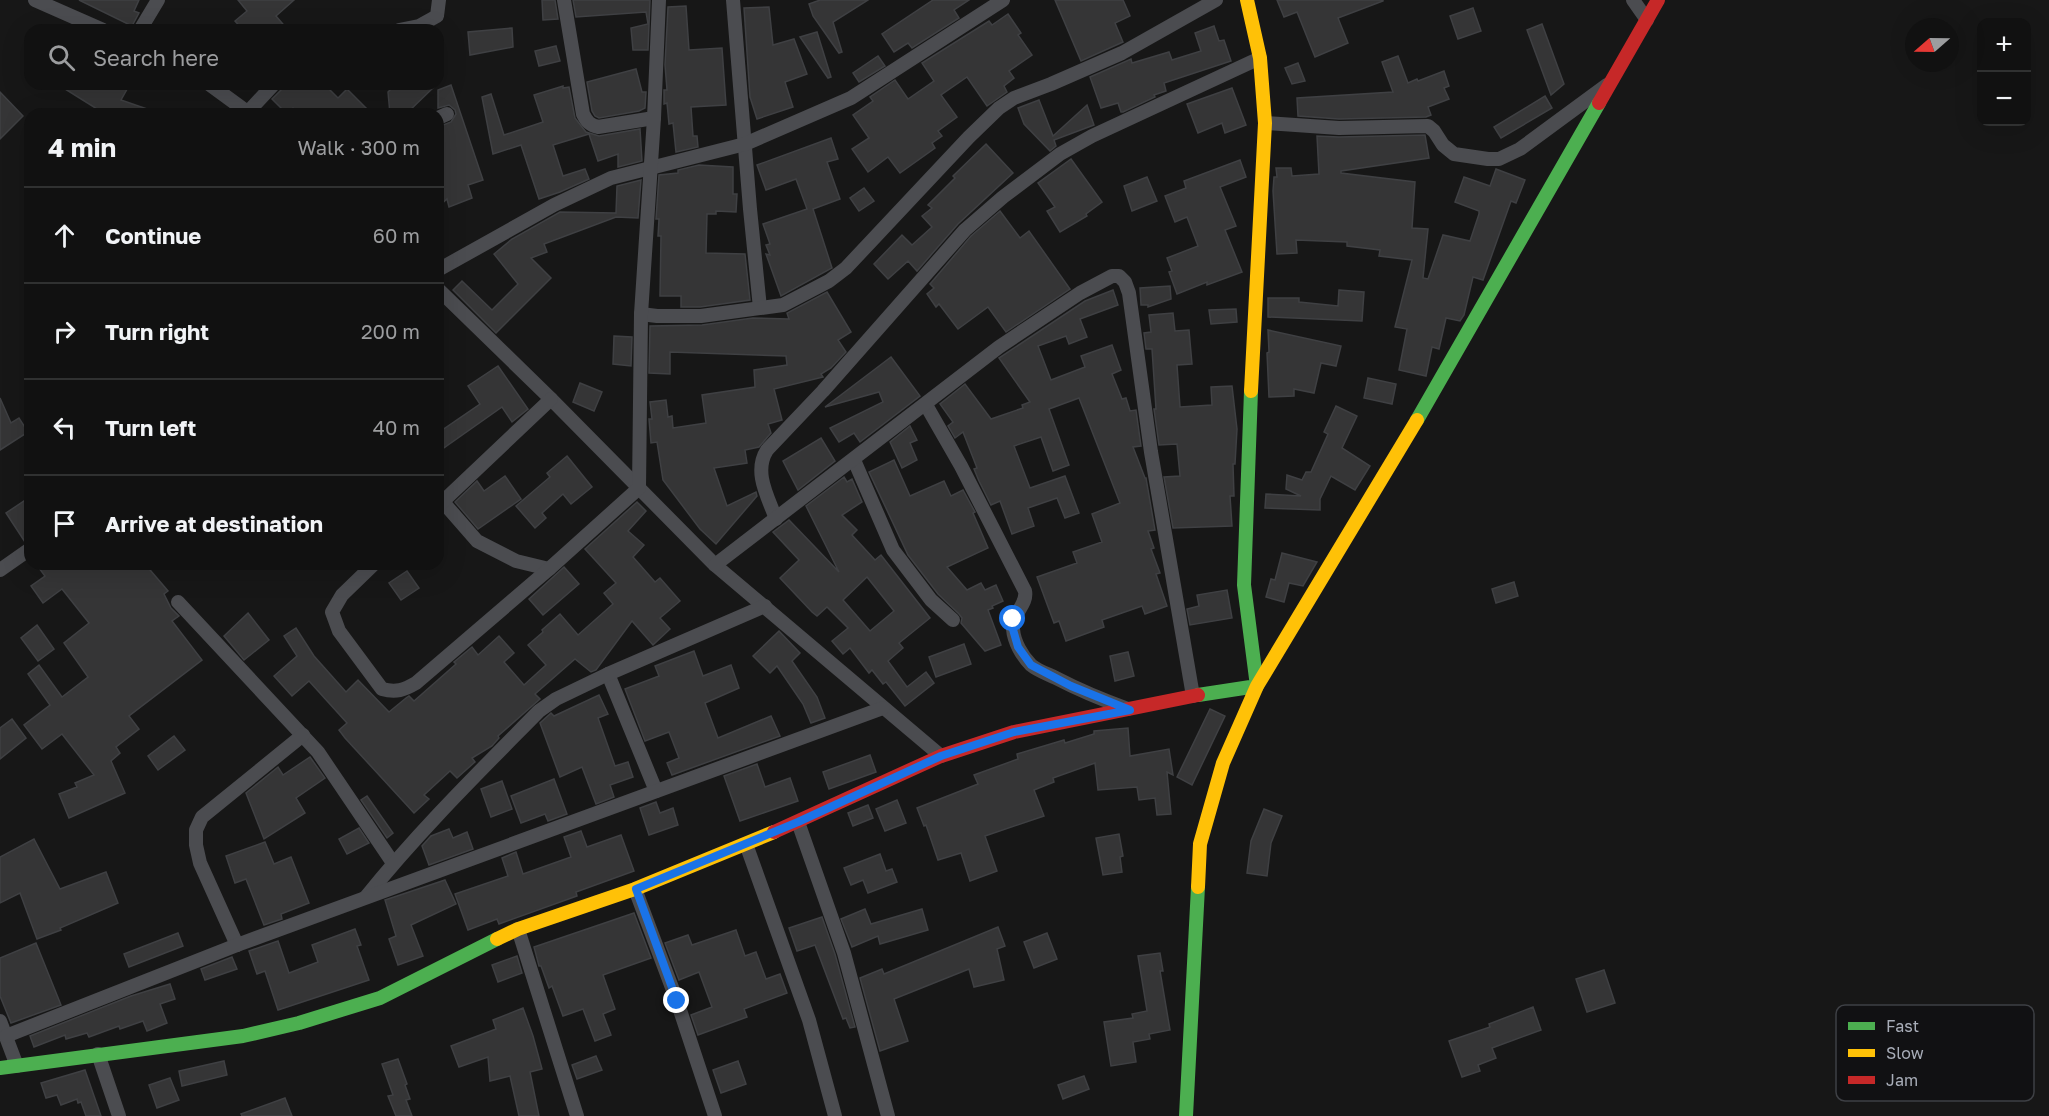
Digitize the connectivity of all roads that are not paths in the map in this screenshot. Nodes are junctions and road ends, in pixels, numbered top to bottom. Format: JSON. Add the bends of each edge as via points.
{"nodes":[{"id":1,"x":35,"y":0,"type":"edge"},
{"id":2,"x":158,"y":0,"type":"edge"},
{"id":3,"x":439,"y":0,"type":"edge"},
{"id":4,"x":564,"y":0,"type":"edge"},
{"id":5,"x":659,"y":0,"type":"edge"},
{"id":6,"x":734,"y":0,"type":"edge"},
{"id":7,"x":1003,"y":0,"type":"edge"},
{"id":8,"x":1216,"y":0,"type":"edge"},
{"id":9,"x":1247,"y":0,"type":"edge"},
{"id":10,"x":1633,"y":0,"type":"edge"},
{"id":11,"x":1658,"y":0,"type":"edge"},
{"id":12,"x":1647,"y":20,"type":"junction"},
{"id":13,"x":89,"y":24,"type":"edge"},
{"id":14,"x":144,"y":24,"type":"edge"},
{"id":15,"x":420,"y":24,"type":"edge"},
{"id":16,"x":1260,"y":58,"type":"junction"},
{"id":17,"x":1612,"y":81,"type":"junction"},
{"id":18,"x":217,"y":90,"type":"edge"},
{"id":19,"x":269,"y":90,"type":"edge"},
{"id":20,"x":242,"y":108,"type":"edge"},
{"id":21,"x":253,"y":108,"type":"edge"},
{"id":22,"x":654,"y":118,"type":"junction"},
{"id":23,"x":1265,"y":123,"type":"junction"},
{"id":24,"x":745,"y":144,"type":"junction"},
{"id":25,"x":651,"y":166,"type":"junction"},
{"id":26,"x":444,"y":267,"type":"edge"},
{"id":27,"x":444,"y":295,"type":"edge"},
{"id":28,"x":760,"y":308,"type":"junction"},
{"id":29,"x":641,"y":314,"type":"junction"},
{"id":30,"x":551,"y":399,"type":"junction"},
{"id":31,"x":926,"y":405,"type":"junction"},
{"id":32,"x":854,"y":460,"type":"junction"},
{"id":33,"x":639,"y":488,"type":"junction"},
{"id":34,"x":444,"y":500,"type":"edge"},
{"id":35,"x":444,"y":508,"type":"edge"},
{"id":36,"x":776,"y":519,"type":"junction"},
{"id":37,"x":24,"y":553,"type":"edge"},
{"id":38,"x":715,"y":565,"type":"junction"},
{"id":39,"x":549,"y":569,"type":"junction"},
{"id":40,"x":0,"y":570,"type":"edge"},
{"id":41,"x":368,"y":570,"type":"edge"},
{"id":42,"x":178,"y":602,"type":"dead end"},
{"id":43,"x":765,"y":606,"type":"junction"},
{"id":44,"x":953,"y":620,"type":"dead end"},
{"id":45,"x":608,"y":674,"type":"junction"},
{"id":46,"x":1257,"y":687,"type":"junction"},
{"id":47,"x":1193,"y":696,"type":"junction"},
{"id":48,"x":884,"y":708,"type":"junction"},
{"id":49,"x":1130,"y":710,"type":"junction"},
{"id":50,"x":303,"y":735,"type":"junction"},
{"id":51,"x":941,"y":756,"type":"junction"},
{"id":52,"x":656,"y":792,"type":"junction"},
{"id":53,"x":798,"y":822,"type":"junction"},
{"id":54,"x":746,"y":844,"type":"junction"},
{"id":55,"x":393,"y":863,"type":"junction"},
{"id":56,"x":636,"y":889,"type":"junction"},
{"id":57,"x":364,"y":898,"type":"junction"},
{"id":58,"x":518,"y":929,"type":"junction"},
{"id":59,"x":237,"y":945,"type":"junction"},
{"id":60,"x":0,"y":1021,"type":"edge"},
{"id":61,"x":6,"y":1036,"type":"junction"},
{"id":62,"x":98,"y":1054,"type":"junction"},
{"id":63,"x":17,"y":1066,"type":"junction"},
{"id":64,"x":0,"y":1068,"type":"edge"},
{"id":65,"x":119,"y":1116,"type":"edge"},
{"id":66,"x":577,"y":1116,"type":"edge"},
{"id":67,"x":715,"y":1116,"type":"edge"},
{"id":68,"x":836,"y":1116,"type":"edge"},
{"id":69,"x":888,"y":1116,"type":"edge"},
{"id":70,"x":1186,"y":1116,"type":"edge"}],
"edges":[{"from":1,"to":13,"type":"street"},
{"from":2,"to":14,"type":"street"},
{"from":3,"to":15,"type":"street","via":[[437,16]]},
{"from":4,"to":22,"type":"street","via":[[582,114],[587,122],[598,127]]},
{"from":5,"to":22,"type":"street"},
{"from":6,"to":24,"type":"street"},
{"from":7,"to":24,"type":"street","via":[[851,98]]},
{"from":8,"to":28,"type":"street","via":[[1122,53],[1014,98],[999,108],[846,268],[796,299]]},
{"from":9,"to":16,"type":"street"},
{"from":10,"to":12,"type":"street"},
{"from":11,"to":12,"type":"street"},
{"from":12,"to":17,"type":"street"},
{"from":16,"to":23,"type":"street"},
{"from":16,"to":36,"type":"street","via":[[1060,154],[965,230],[762,457],[762,481]]},
{"from":17,"to":23,"type":"street","via":[[1520,149],[1499,159],[1454,154],[1428,126],[1339,128]]},
{"from":17,"to":46,"type":"street","via":[[1425,407]]},
{"from":18,"to":20,"type":"street"},
{"from":19,"to":21,"type":"street"},
{"from":22,"to":25,"type":"street"},
{"from":23,"to":46,"type":"street","via":[[1244,585]]},
{"from":24,"to":25,"type":"street"},
{"from":24,"to":28,"type":"street"},
{"from":25,"to":26,"type":"street","via":[[611,178],[554,205]]},
{"from":25,"to":29,"type":"street"},
{"from":27,"to":30,"type":"street"},
{"from":28,"to":29,"type":"street","via":[[701,316]]},
{"from":29,"to":33,"type":"street"},
{"from":30,"to":33,"type":"street"},
{"from":30,"to":34,"type":"street"},
{"from":31,"to":32,"type":"street"},
{"from":31,"to":47,"type":"street","via":[[999,347],[1080,293],[1112,276],[1125,282]]},
{"from":31,"to":49,"type":"street","via":[[962,466],[1025,591],[1026,597],[1012,626],[1018,647],[1031,665]]},
{"from":32,"to":36,"type":"street"},
{"from":32,"to":44,"type":"street","via":[[893,550],[931,600]]},
{"from":33,"to":38,"type":"street"},
{"from":33,"to":39,"type":"street"},
{"from":35,"to":39,"type":"street","via":[[477,541],[516,561]]},
{"from":36,"to":38,"type":"street"},
{"from":37,"to":40,"type":"street"},
{"from":38,"to":43,"type":"street"},
{"from":39,"to":41,"type":"street","via":[[416,683],[393,692],[382,689],[339,631],[332,612],[342,595]]},
{"from":42,"to":50,"type":"street"},
{"from":43,"to":45,"type":"street"},
{"from":43,"to":48,"type":"street"},
{"from":45,"to":52,"type":"street"},
{"from":45,"to":55,"type":"street","via":[[539,711]]},
{"from":46,"to":47,"type":"street"},
{"from":46,"to":70,"type":"street","via":[[1223,762],[1200,844]]},
{"from":47,"to":49,"type":"street"},
{"from":48,"to":51,"type":"street"},
{"from":48,"to":52,"type":"street"},
{"from":49,"to":51,"type":"street","via":[[1014,732]]},
{"from":50,"to":55,"type":"street"},
{"from":50,"to":59,"type":"street","via":[[202,817],[196,830],[200,863]]},
{"from":51,"to":53,"type":"street"},
{"from":52,"to":57,"type":"street"},
{"from":53,"to":54,"type":"street"},
{"from":53,"to":69,"type":"street","via":[[844,953]]},
{"from":54,"to":56,"type":"street"},
{"from":54,"to":68,"type":"street","via":[[809,1020]]},
{"from":55,"to":57,"type":"street"},
{"from":56,"to":58,"type":"street"},
{"from":56,"to":67,"type":"street"},
{"from":57,"to":59,"type":"street"},
{"from":58,"to":62,"type":"street","via":[[380,998],[299,1023],[243,1036]]},
{"from":58,"to":66,"type":"street"},
{"from":59,"to":61,"type":"street"},
{"from":60,"to":61,"type":"street"},
{"from":61,"to":63,"type":"street"},
{"from":62,"to":63,"type":"street"},
{"from":62,"to":65,"type":"street"},
{"from":63,"to":64,"type":"street"}]}
